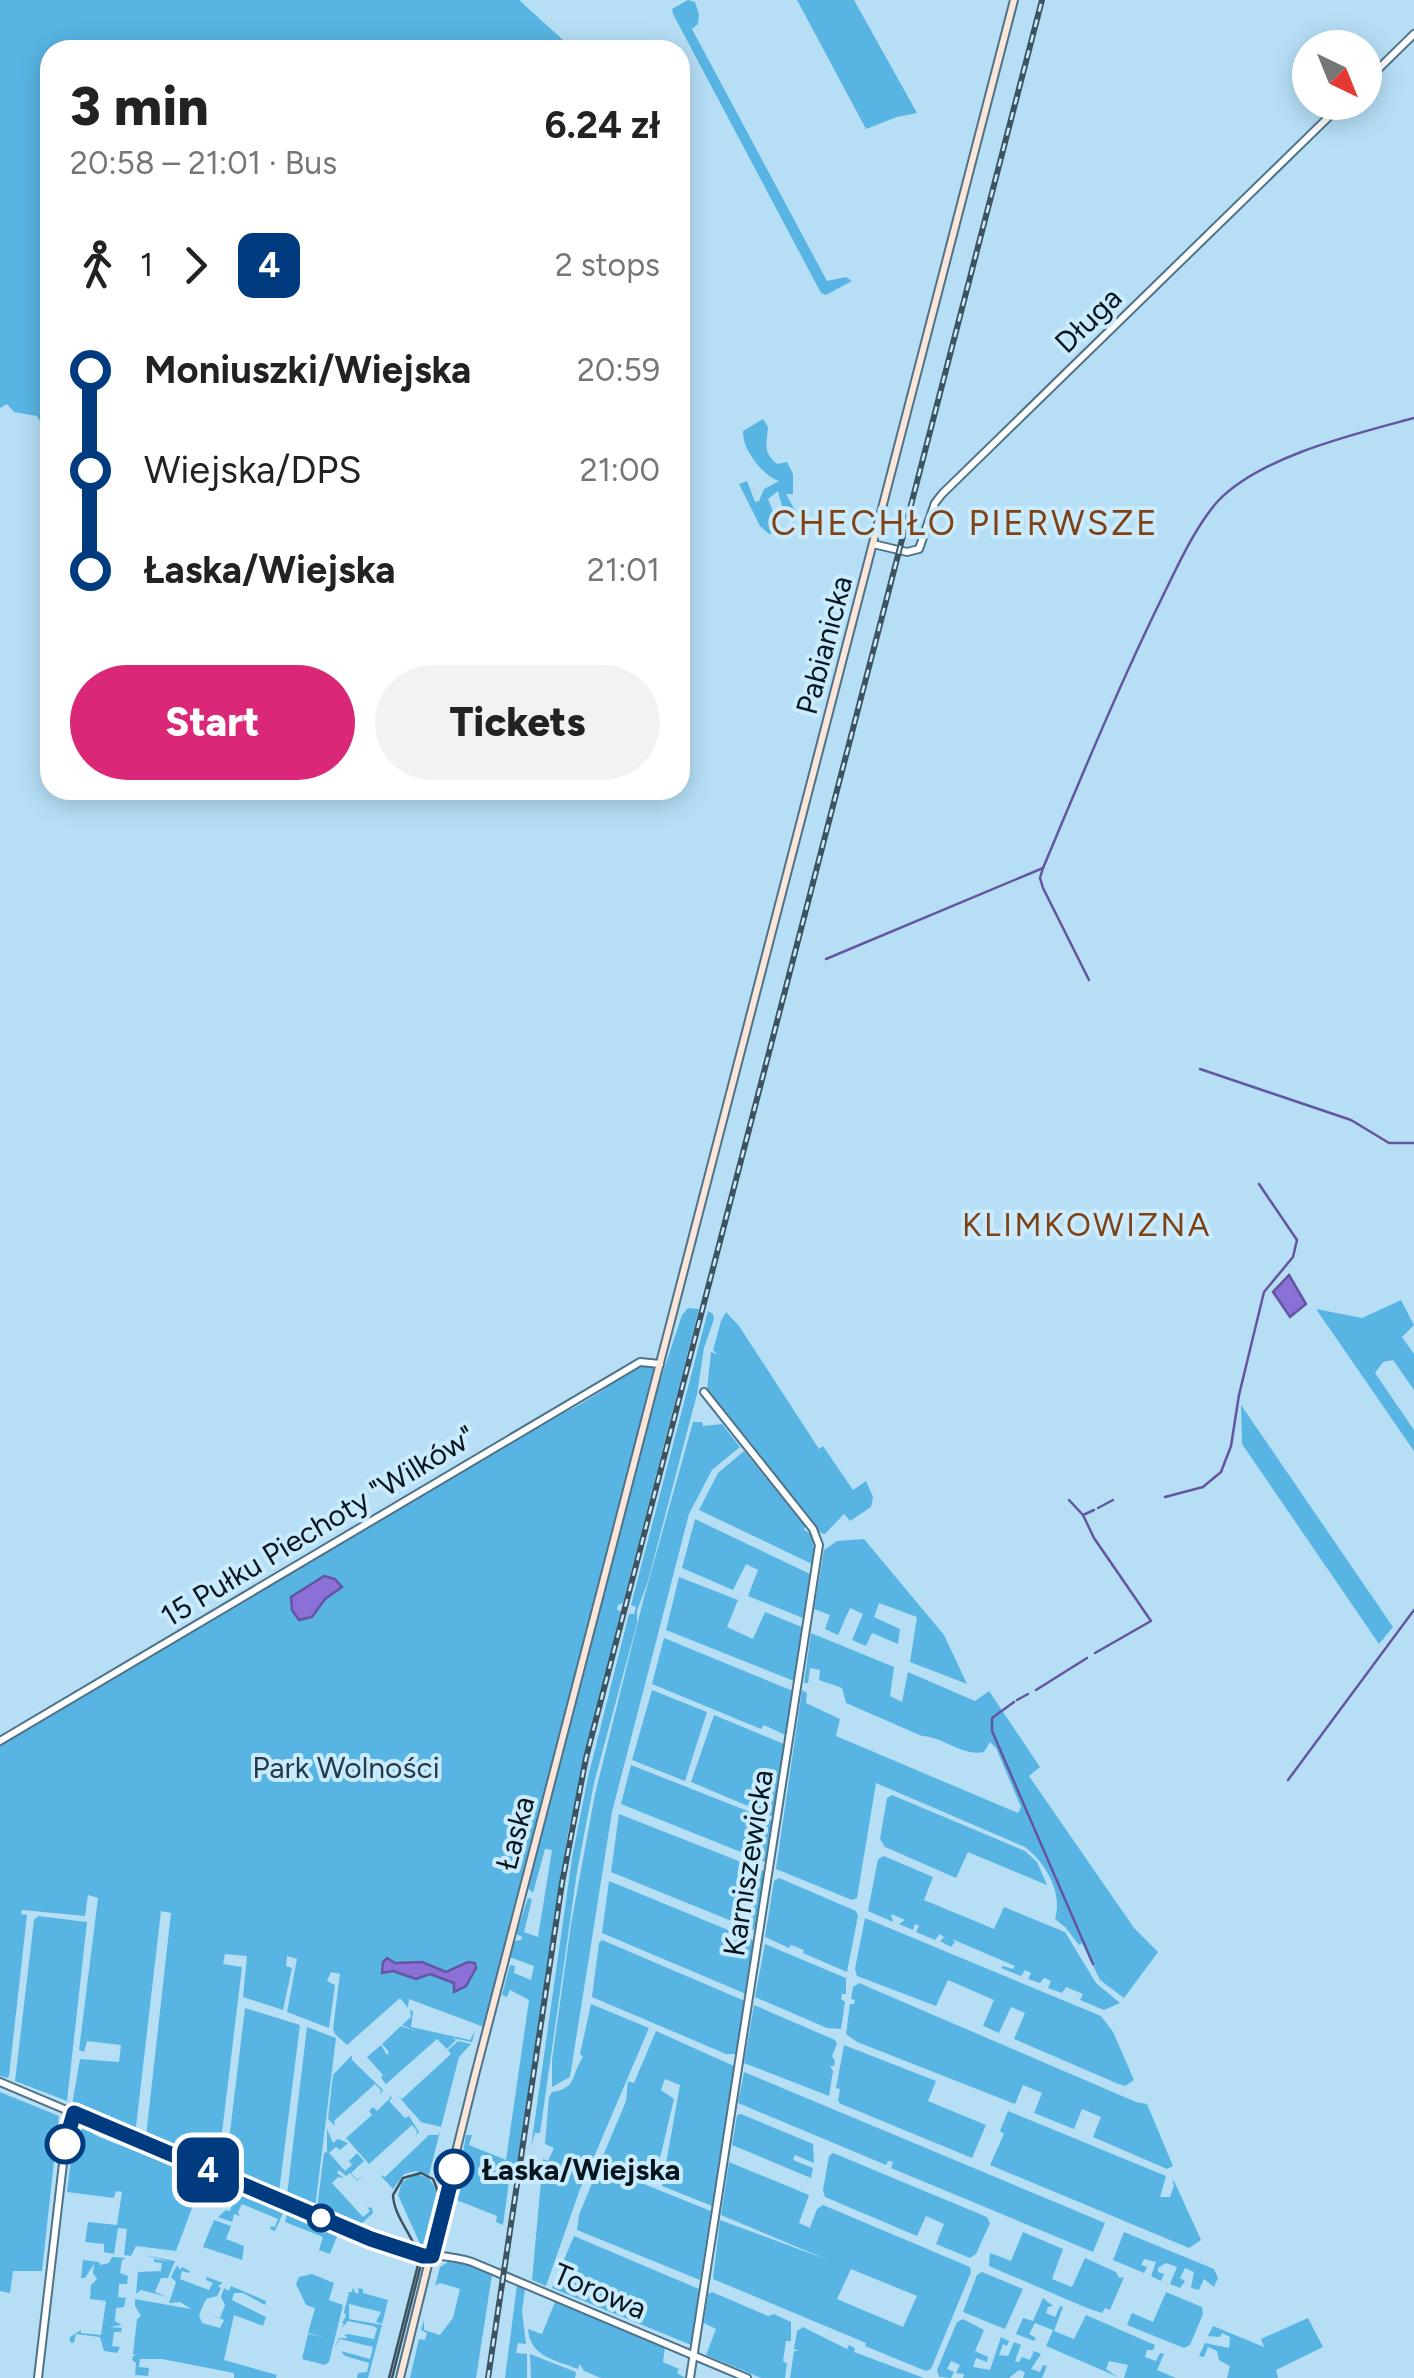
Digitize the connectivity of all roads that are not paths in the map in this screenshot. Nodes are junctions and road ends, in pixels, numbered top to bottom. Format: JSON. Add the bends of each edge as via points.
{"nodes":[{"id":1,"x":1014,"y":0,"type":"edge"},
{"id":2,"x":1414,"y":34,"type":"edge"},
{"id":3,"x":1382,"y":65,"type":"edge"},
{"id":4,"x":1326,"y":120,"type":"edge"},
{"id":5,"x":873,"y":544,"type":"junction"},
{"id":6,"x":677,"y":1300,"type":"joint"},
{"id":7,"x":660,"y":1364,"type":"junction"},
{"id":8,"x":704,"y":1392,"type":"dead end"},
{"id":9,"x":0,"y":1741,"type":"edge"},
{"id":10,"x":0,"y":2082,"type":"edge"},
{"id":11,"x":74,"y":2113,"type":"junction"},
{"id":12,"x":432,"y":2256,"type":"junction"},
{"id":13,"x":694,"y":2356,"type":"junction"},
{"id":14,"x":38,"y":2378,"type":"edge"},
{"id":15,"x":400,"y":2378,"type":"edge"},
{"id":16,"x":690,"y":2378,"type":"edge"},
{"id":17,"x":748,"y":2378,"type":"edge"}],
"edges":[{"from":1,"to":5,"type":"main road","name":"Pabianicka"},
{"from":2,"to":3,"type":"street"},
{"from":4,"to":5,"type":"street","name":"Długa","via":[[937,499],[919,549]]},
{"from":5,"to":6,"type":"main road","name":"Pabianicka"},
{"from":6,"to":7,"type":"main road","name":"Łaska"},
{"from":7,"to":9,"type":"street","name":"15 Pułku Piechoty \"Wilków\"","via":[[640,1362]]},
{"from":7,"to":12,"type":"main road","name":"Łaska"},
{"from":8,"to":13,"type":"street","name":"Karniszewicka","via":[[813,1528],[819,1548]]},
{"from":10,"to":11,"type":"street","name":"Torowa"},
{"from":11,"to":12,"type":"street","name":"Torowa","via":[[400,2251]]},
{"from":11,"to":14,"type":"street"},
{"from":12,"to":13,"type":"street","name":"Torowa","via":[[476,2264]]},
{"from":12,"to":15,"type":"main road","name":"Łaska"},
{"from":13,"to":16,"type":"street","name":"Karniszewicka"},
{"from":13,"to":17,"type":"street","name":"Torowa"}]}
